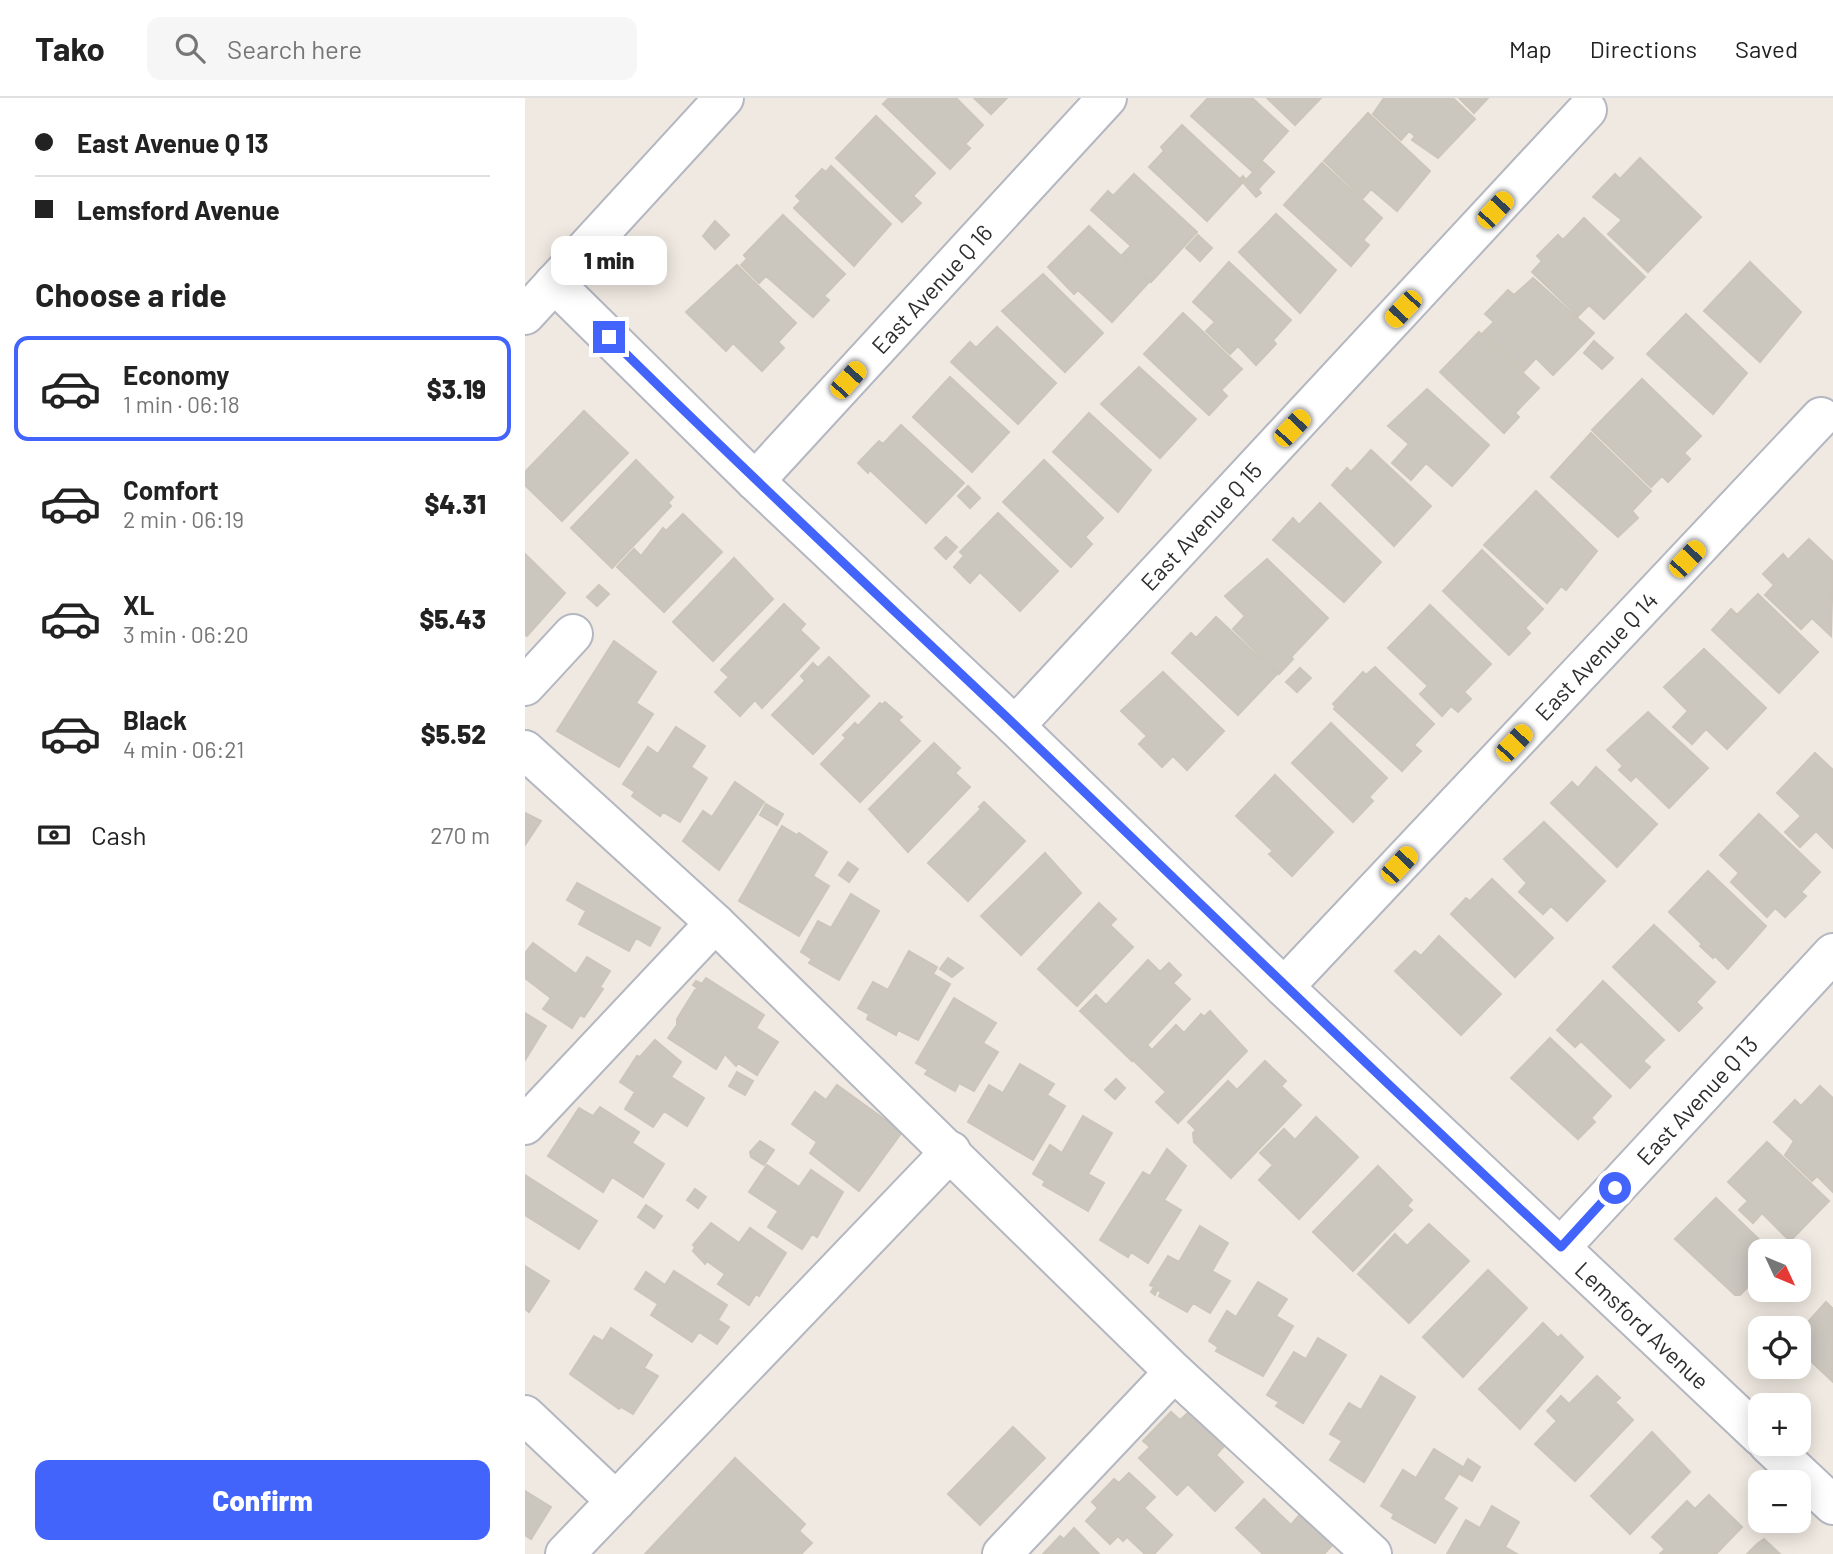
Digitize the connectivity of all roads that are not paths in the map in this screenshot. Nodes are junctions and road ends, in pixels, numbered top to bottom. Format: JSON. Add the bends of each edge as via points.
{"nodes":[{"id":1,"x":724,"y":98,"type":"edge"},
{"id":2,"x":1107,"y":98,"type":"edge"},
{"id":3,"x":1587,"y":110,"type":"dead end"},
{"id":4,"x":554,"y":284,"type":"junction"},
{"id":5,"x":525,"y":315,"type":"edge"},
{"id":6,"x":1821,"y":416,"type":"dead end"},
{"id":7,"x":755,"y":481,"type":"junction"},
{"id":8,"x":573,"y":634,"type":"dead end"},
{"id":9,"x":525,"y":686,"type":"edge"},
{"id":10,"x":1015,"y":726,"type":"junction"},
{"id":11,"x":525,"y":750,"type":"edge"},
{"id":12,"x":715,"y":923,"type":"junction"},
{"id":13,"x":1833,"y":953,"type":"edge"},
{"id":14,"x":1284,"y":987,"type":"junction"},
{"id":15,"x":525,"y":1125,"type":"edge"},
{"id":16,"x":951,"y":1151,"type":"junction"},
{"id":17,"x":1561,"y":1247,"type":"junction"},
{"id":18,"x":1174,"y":1372,"type":"junction"},
{"id":19,"x":525,"y":1415,"type":"edge"},
{"id":20,"x":1748,"y":1425,"type":"edge"},
{"id":21,"x":1781,"y":1456,"type":"edge"},
{"id":22,"x":616,"y":1501,"type":"junction"},
{"id":23,"x":1833,"y":1505,"type":"edge"},
{"id":24,"x":565,"y":1554,"type":"edge"},
{"id":25,"x":1002,"y":1554,"type":"edge"},
{"id":26,"x":1372,"y":1554,"type":"edge"}],
"edges":[{"from":1,"to":4,"type":"street"},
{"from":2,"to":7,"type":"street","name":"East Avenue Q 16"},
{"from":3,"to":10,"type":"street","name":"East Avenue Q 15"},
{"from":4,"to":5,"type":"street"},
{"from":4,"to":7,"type":"street","name":"Lemsford Avenue"},
{"from":6,"to":14,"type":"street","name":"East Avenue Q 14"},
{"from":7,"to":10,"type":"street","name":"Lemsford Avenue"},
{"from":8,"to":9,"type":"street"},
{"from":10,"to":14,"type":"street","name":"Lemsford Avenue"},
{"from":11,"to":12,"type":"street"},
{"from":12,"to":15,"type":"street"},
{"from":12,"to":16,"type":"street"},
{"from":13,"to":17,"type":"street","name":"East Avenue Q 13"},
{"from":14,"to":17,"type":"street","name":"Lemsford Avenue"},
{"from":16,"to":18,"type":"street"},
{"from":16,"to":22,"type":"street"},
{"from":17,"to":20,"type":"street","name":"Lemsford Avenue"},
{"from":18,"to":25,"type":"street"},
{"from":18,"to":26,"type":"street"},
{"from":19,"to":22,"type":"street"},
{"from":21,"to":23,"type":"street"},
{"from":22,"to":24,"type":"street"}]}
